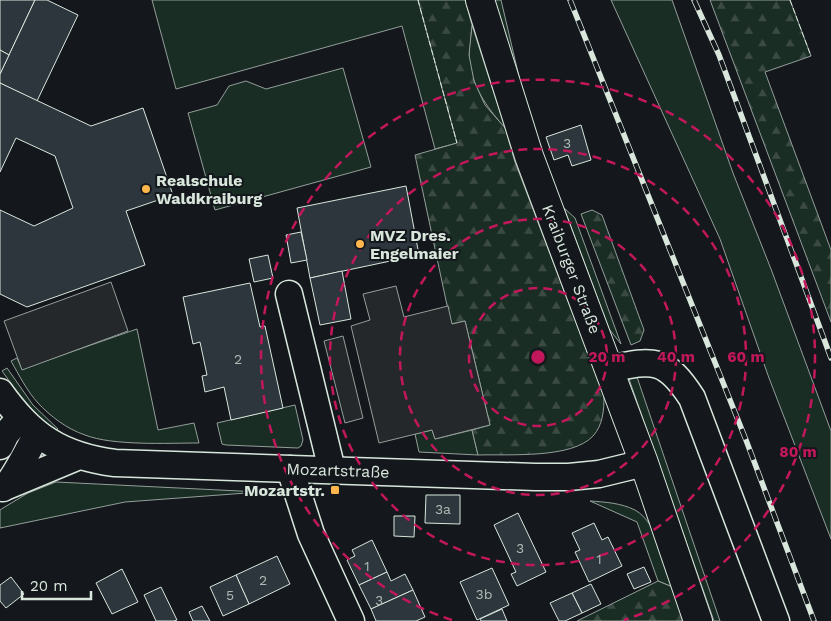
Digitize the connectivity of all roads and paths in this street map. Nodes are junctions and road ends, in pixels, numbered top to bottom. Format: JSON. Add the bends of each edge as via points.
{"nodes":[{"id":1,"x":480,"y":0,"type":"edge"},
{"id":2,"x":289,"y":294,"type":"dead end"},
{"id":3,"x":610,"y":369,"type":"junction"},
{"id":4,"x":0,"y":392,"type":"edge"},
{"id":5,"x":28,"y":426,"type":"junction"},
{"id":6,"x":0,"y":446,"type":"edge"},
{"id":7,"x":79,"y":456,"type":"junction"},
{"id":8,"x":644,"y":462,"type":"junction"},
{"id":9,"x":290,"y":469,"type":"junction"},
{"id":10,"x":332,"y":470,"type":"junction"},
{"id":11,"x":3,"y":488,"type":"edge"},
{"id":12,"x":351,"y":621,"type":"edge"},
{"id":13,"x":698,"y":621,"type":"edge"},
{"id":14,"x":776,"y":621,"type":"edge"}],
"edges":[{"from":1,"to":3,"type":"main road","name":"Kraiburger Straße","via":[[529,156]]},
{"from":2,"to":10,"type":"street"},
{"from":3,"to":8,"type":"main road","name":"Kraiburger Straße"},
{"from":3,"to":14,"type":"street","via":[[635,363],[655,363],[680,379],[692,398]]},
{"from":4,"to":5,"type":"street"},
{"from":5,"to":6,"type":"street","via":[[6,434]]},
{"from":5,"to":7,"type":"street","name":"Mozartstraße","via":[[60,448]]},
{"from":5,"to":11,"type":"street"},
{"from":7,"to":9,"type":"street","name":"Mozartstraße","via":[[115,463]]},
{"from":7,"to":11,"type":"street"},
{"from":8,"to":10,"type":"street","name":"Mozartstraße","via":[[599,474],[569,477]]},
{"from":8,"to":13,"type":"main road","name":"Kraiburger Straße"},
{"from":9,"to":10,"type":"street","name":"Mozartstraße"},
{"from":9,"to":12,"type":"street","via":[[310,534]]}]}
